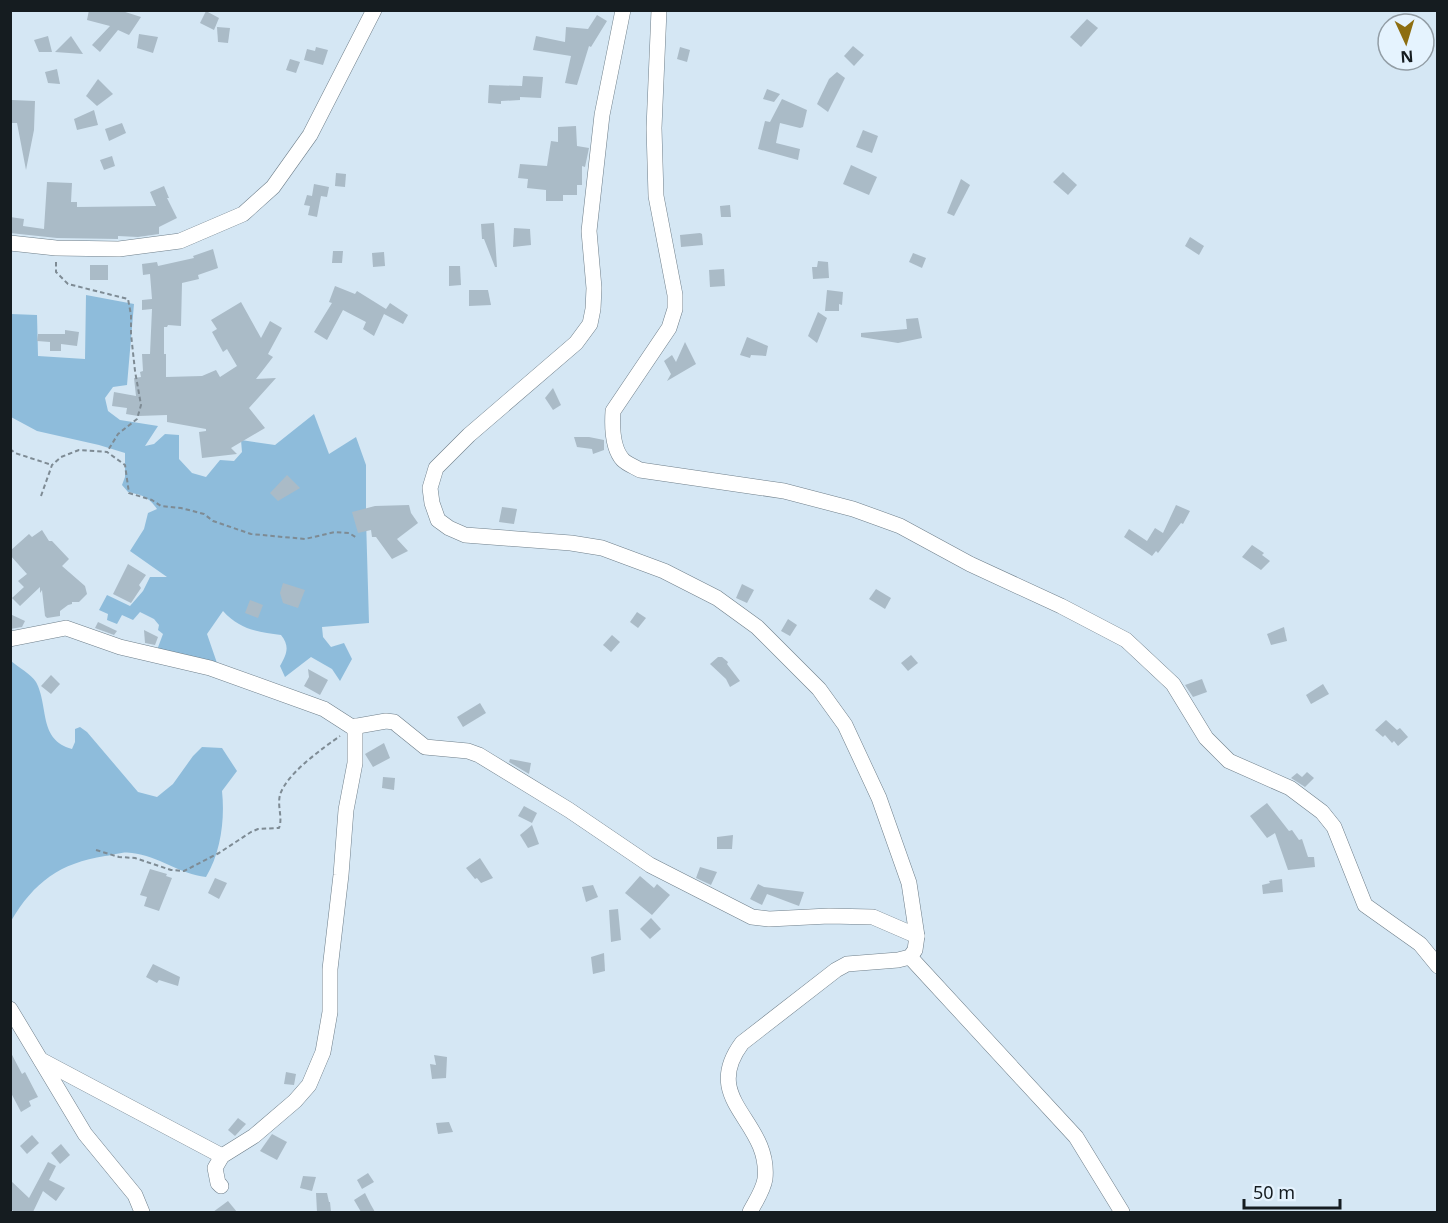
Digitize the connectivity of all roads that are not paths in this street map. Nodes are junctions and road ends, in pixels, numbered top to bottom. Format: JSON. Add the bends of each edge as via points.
{"nodes":[{"id":1,"x":374,"y":10,"type":"edge"},
{"id":2,"x":623,"y":10,"type":"edge"},
{"id":3,"x":659,"y":10,"type":"edge"},
{"id":4,"x":10,"y":243,"type":"edge"},
{"id":5,"x":10,"y":639,"type":"edge"},
{"id":6,"x":353,"y":727,"type":"junction"},
{"id":7,"x":917,"y":936,"type":"junction"},
{"id":8,"x":910,"y":957,"type":"junction"},
{"id":9,"x":1437,"y":966,"type":"edge"},
{"id":10,"x":10,"y":1009,"type":"edge"},
{"id":11,"x":39,"y":1058,"type":"junction"},
{"id":12,"x":222,"y":1156,"type":"junction"},
{"id":13,"x":221,"y":1186,"type":"dead end"},
{"id":14,"x":142,"y":1212,"type":"edge"},
{"id":15,"x":750,"y":1212,"type":"edge"},
{"id":16,"x":1122,"y":1212,"type":"edge"}],
"edges":[{"from":1,"to":4,"type":"street","via":[[310,135],[273,187],[243,214],[180,241],[119,249]]},
{"from":2,"to":7,"type":"street","via":[[602,115],[589,231],[594,288],[590,324],[576,343],[436,468],[430,488],[435,512],[438,520],[465,535],[602,548],[664,571],[717,598],[757,627],[819,689],[845,725],[879,798],[909,883]]},
{"from":3,"to":9,"type":"street","via":[[654,128],[656,196],[675,309],[669,328],[613,411],[616,445],[623,459],[640,470],[784,491],[853,509],[900,526],[1126,640],[1173,684],[1206,738],[1229,761],[1290,788],[1322,812],[1334,827],[1365,905],[1420,944]]},
{"from":5,"to":6,"type":"street","via":[[66,628],[120,647],[210,668],[324,709]]},
{"from":6,"to":7,"type":"street","via":[[394,722],[425,747],[479,755],[650,865],[752,916],[873,917]]},
{"from":6,"to":12,"type":"street","via":[[355,763],[346,810],[331,958],[330,1012],[323,1052],[309,1085],[295,1101],[254,1136]]},
{"from":7,"to":8,"type":"street"},
{"from":8,"to":15,"type":"street","via":[[847,964],[742,1043],[734,1055],[727,1075],[728,1090],[758,1139],[764,1159],[765,1180]]},
{"from":8,"to":16,"type":"street","via":[[1076,1137]]},
{"from":10,"to":11,"type":"street"},
{"from":11,"to":12,"type":"street"},
{"from":11,"to":14,"type":"street","via":[[85,1134],[135,1195]]},
{"from":12,"to":13,"type":"street","via":[[215,1168]]}]}
